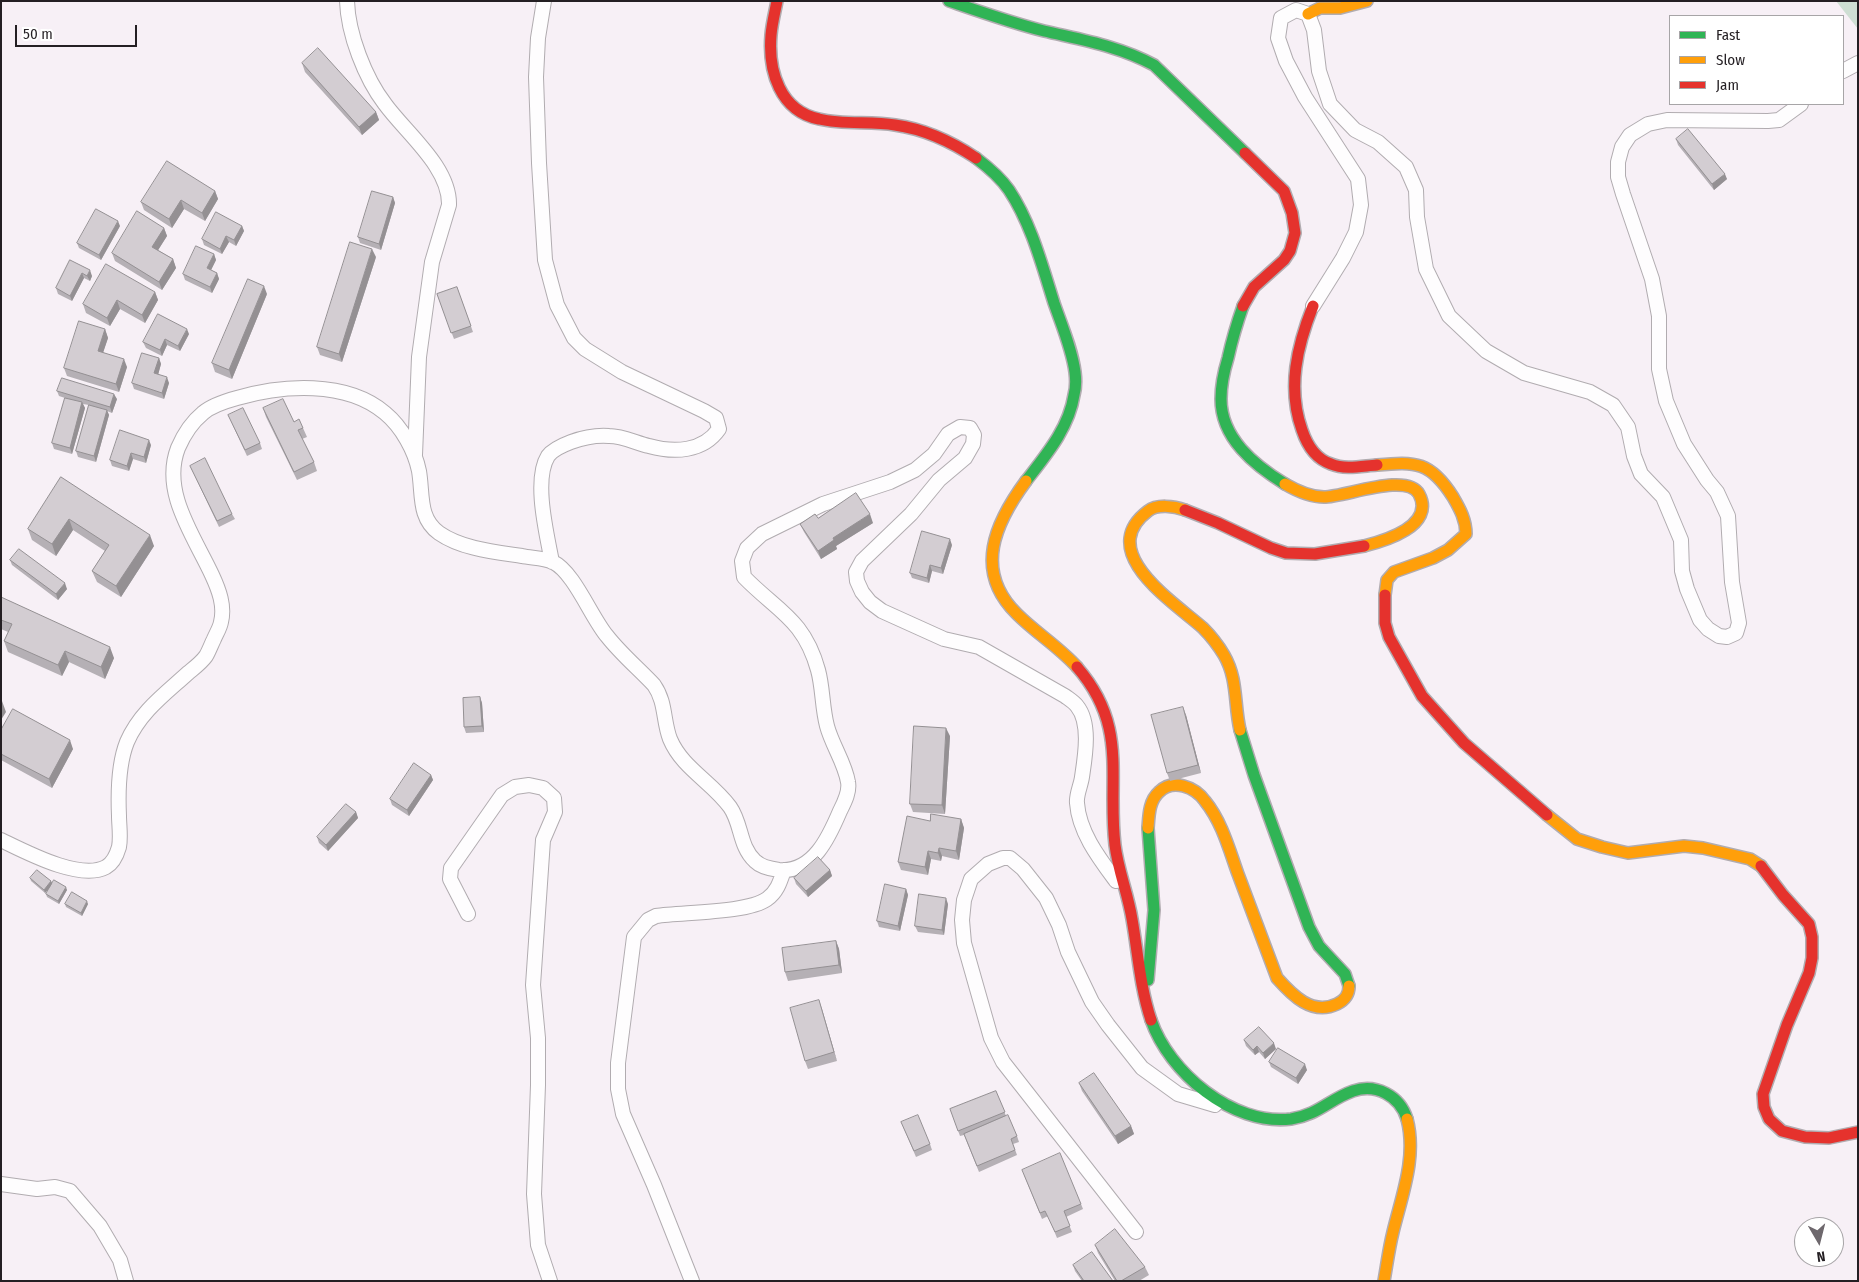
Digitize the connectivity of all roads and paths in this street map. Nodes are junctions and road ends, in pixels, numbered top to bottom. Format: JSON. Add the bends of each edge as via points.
{"nodes":[{"id":1,"x":347,"y":1,"type":"edge"},
{"id":2,"x":544,"y":1,"type":"edge"},
{"id":3,"x":777,"y":1,"type":"edge"},
{"id":4,"x":949,"y":1,"type":"edge"},
{"id":5,"x":1367,"y":1,"type":"edge"},
{"id":6,"x":1308,"y":14,"type":"junction"},
{"id":7,"x":1858,"y":63,"type":"edge"},
{"id":8,"x":1844,"y":70,"type":"edge"},
{"id":9,"x":1800,"y":105,"type":"edge"},
{"id":10,"x":1313,"y":306,"type":"joint"},
{"id":11,"x":415,"y":456,"type":"junction"},
{"id":12,"x":552,"y":562,"type":"junction"},
{"id":13,"x":1,"y":840,"type":"edge"},
{"id":14,"x":784,"y":870,"type":"junction"},
{"id":15,"x":1129,"y":900,"type":"junction"},
{"id":16,"x":468,"y":914,"type":"dead end"},
{"id":17,"x":1146,"y":1010,"type":"junction"},
{"id":18,"x":1238,"y":1110,"type":"junction"},
{"id":19,"x":1858,"y":1132,"type":"edge"},
{"id":20,"x":1,"y":1184,"type":"edge"},
{"id":21,"x":1136,"y":1232,"type":"dead end"},
{"id":22,"x":126,"y":1281,"type":"edge"},
{"id":23,"x":550,"y":1281,"type":"edge"},
{"id":24,"x":692,"y":1281,"type":"edge"},
{"id":25,"x":1384,"y":1281,"type":"edge"}],
"edges":[{"from":1,"to":11,"type":"street","via":[[352,35],[375,89],[432,160],[449,197],[432,262],[419,357]]},
{"from":2,"to":12,"type":"street","via":[[536,77],[539,172],[545,260],[557,305],[574,338],[585,348],[622,372],[716,418],[719,430],[708,442],[693,449],[652,447],[609,436],[577,440],[549,454],[543,469],[542,491]]},
{"from":3,"to":15,"type":"main road","via":[[771,49],[785,99],[805,116],[830,121],[893,124],[924,131],[971,155],[995,173],[1008,189],[1039,257],[1075,375],[1074,396],[1060,435],[1019,490],[999,526],[991,550],[992,573],[1002,598],[1020,618],[1081,671],[1095,690],[1107,718],[1114,780],[1113,832],[1120,873]]},
{"from":4,"to":17,"type":"main road","via":[[1030,28],[1139,56],[1154,66],[1284,191],[1296,234],[1292,251],[1250,292],[1233,336],[1223,375],[1221,406],[1232,438],[1253,461],[1308,496],[1325,498],[1405,485],[1415,488],[1420,496],[1422,510],[1408,530],[1388,539],[1304,556],[1259,545],[1227,527],[1168,506],[1150,509],[1134,522],[1130,540],[1134,562],[1158,591],[1200,624],[1228,660],[1237,691],[1240,732],[1304,914],[1320,946],[1343,971],[1348,982],[1348,994],[1340,1003],[1327,1008],[1309,1006],[1292,996],[1277,978],[1212,811],[1202,795],[1189,786],[1172,785],[1160,790],[1151,803],[1148,820],[1154,902]]},
{"from":5,"to":6,"type":"main road","via":[[1340,8],[1320,8]]},
{"from":6,"to":9,"type":"street","via":[[1314,30],[1319,71],[1330,104],[1355,130],[1378,142],[1406,166],[1416,190],[1426,269],[1449,316],[1486,351],[1524,373],[1590,392],[1613,404],[1628,427],[1641,474],[1663,497],[1681,540],[1682,570],[1700,620],[1719,636],[1728,637],[1736,633],[1738,623],[1728,516],[1717,492],[1684,444],[1666,401],[1658,369],[1659,316],[1652,279],[1618,177],[1618,162],[1630,135],[1648,124],[1668,120],[1768,122],[1779,120]]},
{"from":6,"to":10,"type":"street","via":[[1296,10],[1281,18],[1278,38],[1286,62],[1305,97],[1358,179],[1361,205],[1356,232]]},
{"from":7,"to":8,"type":"street"},
{"from":10,"to":19,"type":"main road","via":[[1297,354],[1293,384],[1299,426],[1310,450],[1324,462],[1342,467],[1412,462],[1425,466],[1444,481],[1467,525],[1466,534],[1448,550],[1394,572],[1387,580],[1385,623],[1389,637],[1422,696],[1464,743],[1577,838],[1602,848],[1628,853],[1684,846],[1703,848],[1750,859],[1761,866],[1809,924],[1812,937],[1809,973],[1763,1094],[1764,1107],[1769,1119],[1782,1131],[1805,1137],[1829,1138]]},
{"from":11,"to":12,"type":"street","via":[[421,503],[428,523],[440,534],[459,544]]},
{"from":11,"to":13,"type":"street","via":[[402,432],[386,413],[364,400],[339,392],[304,387],[263,390],[205,411],[187,429],[177,450],[173,475],[175,495],[183,517],[218,586],[222,602],[221,623],[205,658],[148,708],[126,745],[118,798],[119,846],[113,862],[90,871],[76,869],[40,859]]},
{"from":12,"to":14,"type":"street","via":[[565,571],[608,638],[654,685],[660,694],[676,752],[731,809],[747,853],[756,863]]},
{"from":14,"to":15,"type":"street","via":[[796,868],[819,851],[830,835],[849,784],[826,725],[819,672],[810,646],[796,624],[744,577],[742,561],[747,548],[762,534],[823,504],[890,482],[915,470],[934,454],[948,434],[960,427],[970,428],[974,435],[966,458],[939,480],[911,514],[862,561],[856,572],[857,581],[870,602],[882,611],[944,639],[979,647],[1077,706],[1085,731],[1082,778],[1076,801],[1079,818],[1102,862]]},
{"from":14,"to":24,"type":"street","via":[[777,889],[766,900],[751,907],[656,916],[648,920],[634,937],[618,1063],[618,1089],[623,1114]]},
{"from":15,"to":17,"type":"main road"},
{"from":16,"to":23,"type":"street","via":[[450,879],[451,868],[502,796],[514,787],[529,785],[543,788],[554,798],[555,812],[543,840],[533,976],[538,1038],[534,1194],[538,1245]]},
{"from":17,"to":18,"type":"main road","via":[[1160,1042],[1181,1069],[1217,1100]]},
{"from":18,"to":21,"type":"street","via":[[1178,1094],[1142,1068],[1092,1002],[1046,898],[1023,868],[1010,858],[1003,858],[988,864],[971,880],[964,900],[964,943],[992,1038],[1003,1062]]},
{"from":18,"to":25,"type":"main road","via":[[1257,1118],[1288,1119],[1309,1114],[1361,1088],[1383,1090],[1394,1095],[1407,1116],[1410,1160]]},
{"from":20,"to":22,"type":"street","via":[[70,1190],[100,1226],[120,1260]]}]}
